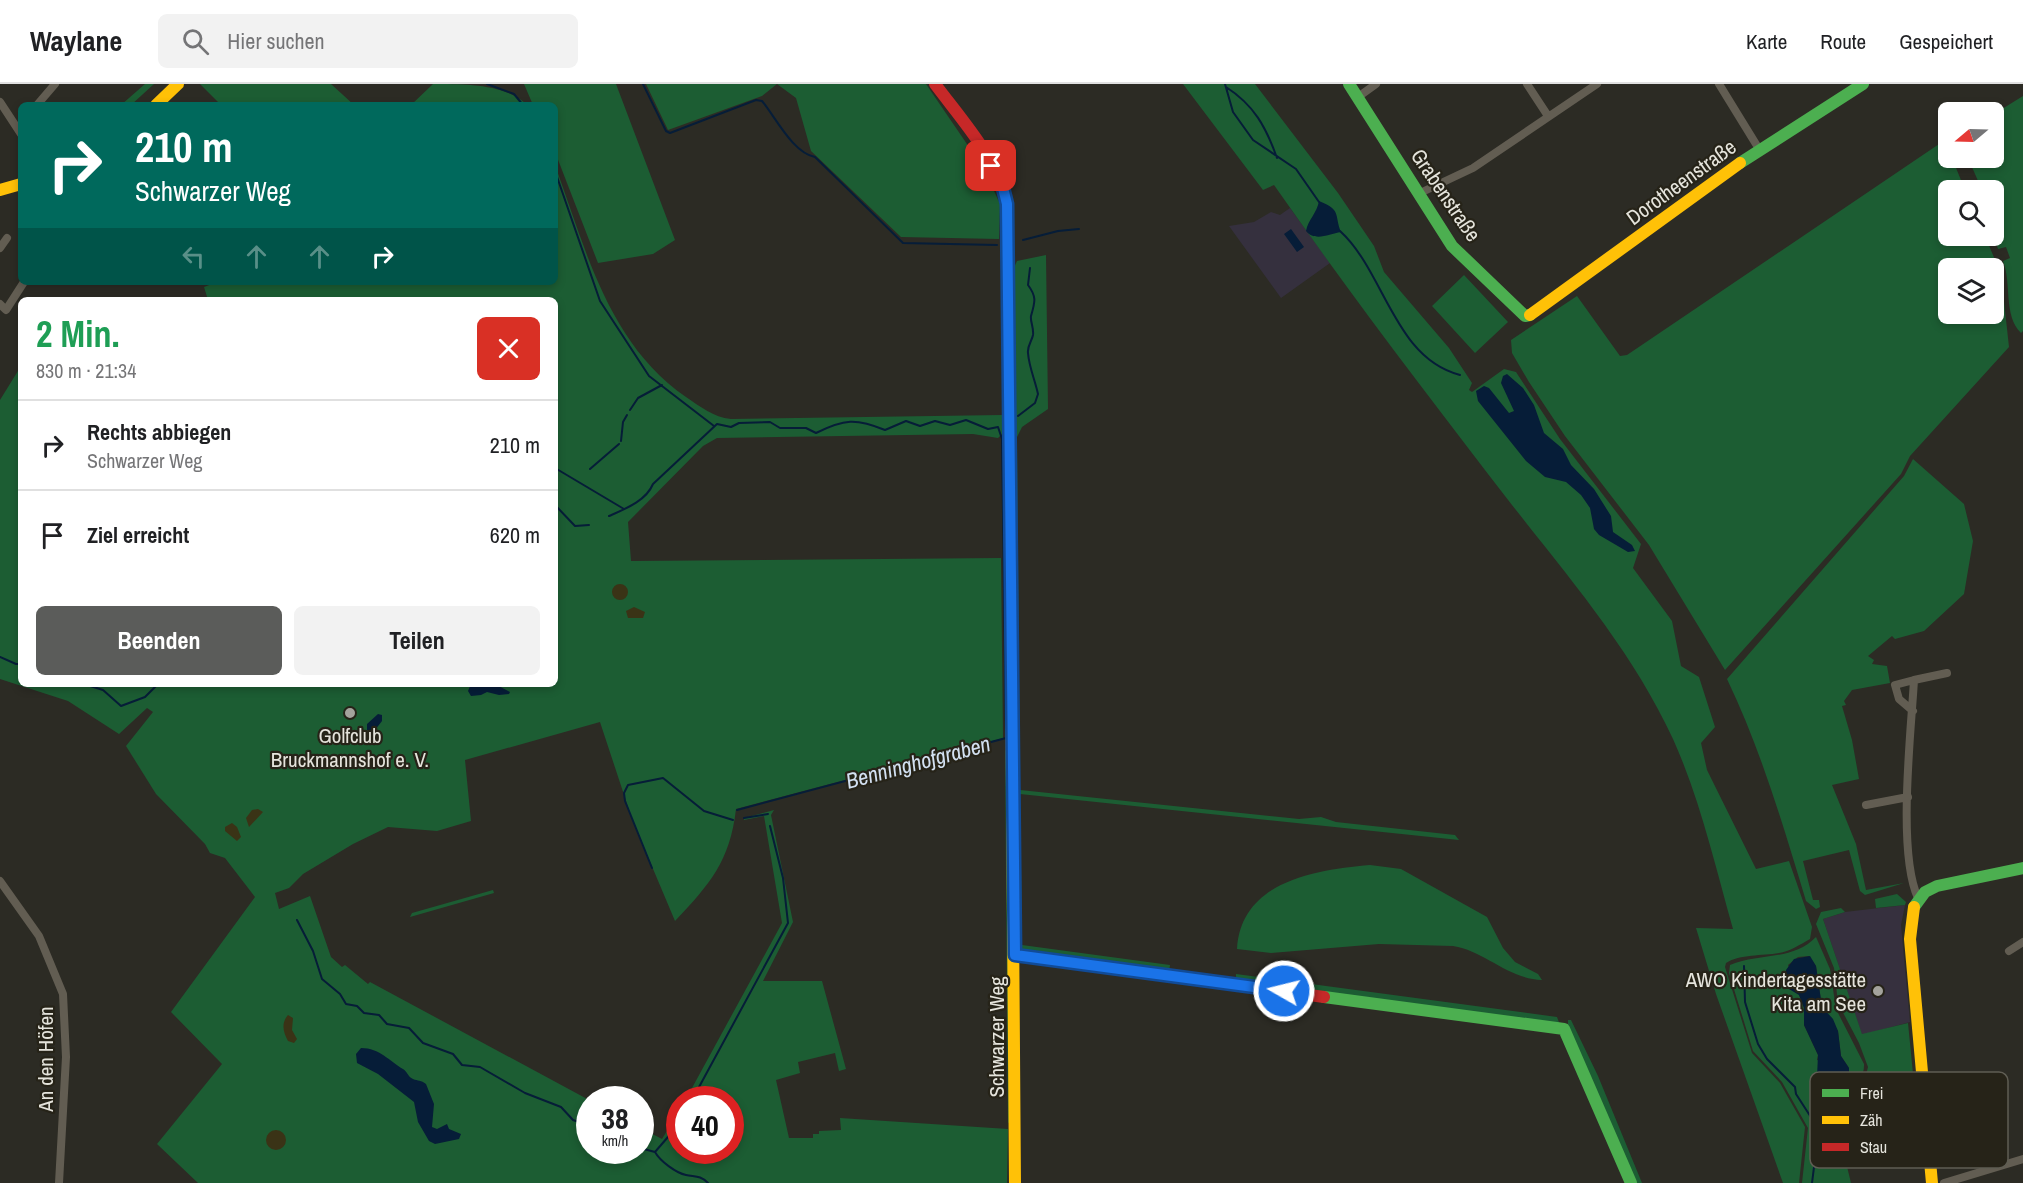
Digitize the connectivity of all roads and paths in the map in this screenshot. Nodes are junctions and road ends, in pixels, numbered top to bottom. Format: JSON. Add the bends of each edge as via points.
{"nodes":[{"id":1,"x":55,"y":84,"type":"edge"},
{"id":2,"x":177,"y":84,"type":"edge"},
{"id":3,"x":935,"y":84,"type":"edge"},
{"id":4,"x":1349,"y":84,"type":"edge"},
{"id":5,"x":1376,"y":84,"type":"edge"},
{"id":6,"x":1527,"y":84,"type":"edge"},
{"id":7,"x":1597,"y":84,"type":"edge"},
{"id":8,"x":1719,"y":84,"type":"edge"},
{"id":9,"x":1863,"y":84,"type":"edge"},
{"id":10,"x":1358,"y":97,"type":"junction"},
{"id":11,"x":0,"y":102,"type":"edge"},
{"id":12,"x":40,"y":102,"type":"edge"},
{"id":13,"x":159,"y":102,"type":"edge"},
{"id":14,"x":1548,"y":116,"type":"junction"},
{"id":15,"x":18,"y":125,"type":"edge"},
{"id":16,"x":1759,"y":149,"type":"junction"},
{"id":17,"x":18,"y":185,"type":"edge"},
{"id":18,"x":0,"y":190,"type":"edge"},
{"id":19,"x":1420,"y":194,"type":"junction"},
{"id":20,"x":7,"y":238,"type":"dead end"},
{"id":21,"x":0,"y":248,"type":"edge"},
{"id":22,"x":21,"y":285,"type":"edge"},
{"id":23,"x":3,"y":307,"type":"edge"},
{"id":24,"x":1526,"y":316,"type":"joint"},
{"id":25,"x":1947,"y":673,"type":"dead end"},
{"id":26,"x":1914,"y":680,"type":"junction"},
{"id":27,"x":1913,"y":711,"type":"junction"},
{"id":28,"x":1908,"y":797,"type":"junction"},
{"id":29,"x":1866,"y":806,"type":"dead end"},
{"id":30,"x":2023,"y":868,"type":"edge"},
{"id":31,"x":0,"y":881,"type":"edge"},
{"id":32,"x":1918,"y":898,"type":"junction"},
{"id":33,"x":2023,"y":942,"type":"edge"},
{"id":34,"x":2009,"y":951,"type":"dead end"},
{"id":35,"x":1015,"y":955,"type":"junction"},
{"id":36,"x":1922,"y":1072,"type":"edge"},
{"id":37,"x":2023,"y":1159,"type":"edge"},
{"id":38,"x":2008,"y":1164,"type":"edge"},
{"id":39,"x":1931,"y":1168,"type":"edge"},
{"id":40,"x":1993,"y":1168,"type":"edge"},
{"id":41,"x":59,"y":1183,"type":"edge"},
{"id":42,"x":1015,"y":1183,"type":"edge"},
{"id":43,"x":1631,"y":1183,"type":"edge"},
{"id":44,"x":1932,"y":1183,"type":"edge"},
{"id":45,"x":1944,"y":1183,"type":"edge"}],
"edges":[{"from":1,"to":12,"type":"street"},
{"from":2,"to":13,"type":"street"},
{"from":3,"to":35,"type":"street","name":"Schwarzer Weg","via":[[991,166],[1007,204]]},
{"from":4,"to":10,"type":"street","name":"Grabenstraße"},
{"from":5,"to":10,"type":"street"},
{"from":6,"to":14,"type":"street"},
{"from":7,"to":14,"type":"street"},
{"from":8,"to":16,"type":"street"},
{"from":9,"to":16,"type":"street","name":"Dorotheenstraße"},
{"from":10,"to":19,"type":"street","name":"Grabenstraße"},
{"from":11,"to":15,"type":"street"},
{"from":14,"to":19,"type":"street","via":[[1473,168]]},
{"from":16,"to":24,"type":"street","name":"Dorotheenstraße"},
{"from":17,"to":18,"type":"street"},
{"from":19,"to":24,"type":"street","name":"Grabenstraße","via":[[1452,246]]},
{"from":20,"to":21,"type":"street"},
{"from":22,"to":23,"type":"street"},
{"from":25,"to":26,"type":"street"},
{"from":26,"to":27,"type":"street"},
{"from":26,"to":27,"type":"street","via":[[1895,685],[1899,699]]},
{"from":27,"to":28,"type":"street"},
{"from":28,"to":29,"type":"street"},
{"from":28,"to":32,"type":"street","via":[[1911,878]]},
{"from":30,"to":32,"type":"street","via":[[1935,886]]},
{"from":31,"to":41,"type":"street","name":"An den Höfen","via":[[39,936],[63,994],[66,1057]]},
{"from":32,"to":36,"type":"street","via":[[1910,922],[1910,939]]},
{"from":33,"to":34,"type":"street"},
{"from":35,"to":42,"type":"street","name":"Schwarzer Weg"},
{"from":35,"to":43,"type":"street","via":[[1564,1029]]},
{"from":37,"to":38,"type":"street"},
{"from":39,"to":44,"type":"street"},
{"from":40,"to":45,"type":"street"}]}
